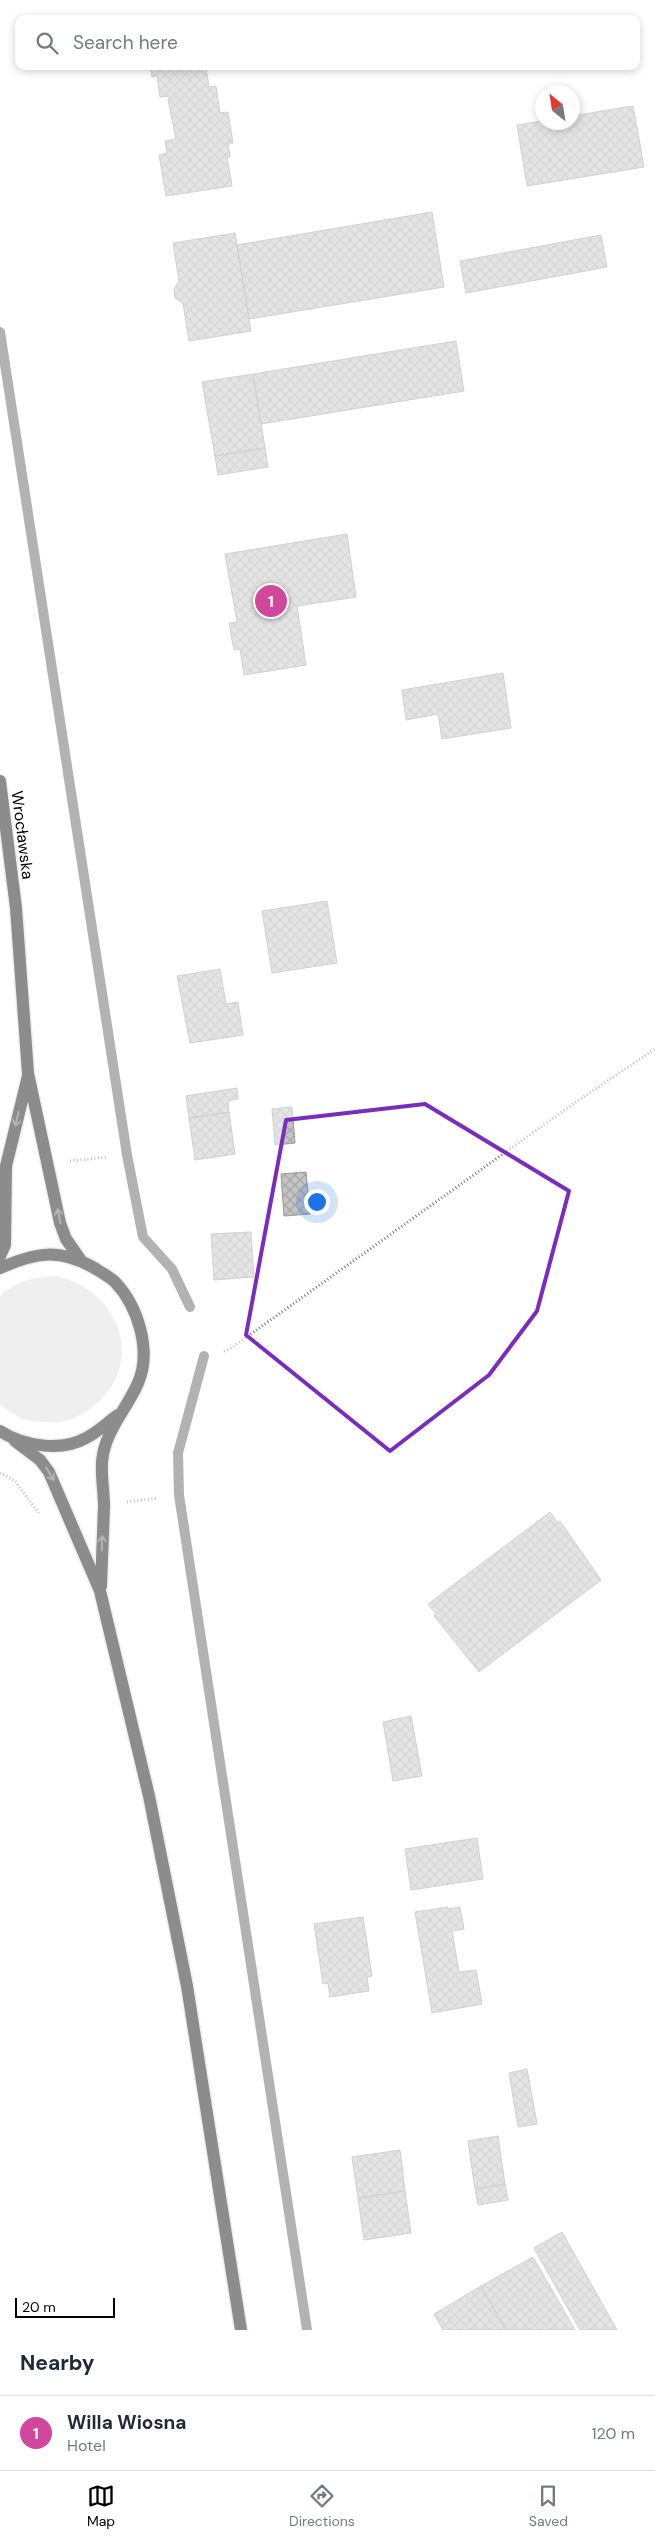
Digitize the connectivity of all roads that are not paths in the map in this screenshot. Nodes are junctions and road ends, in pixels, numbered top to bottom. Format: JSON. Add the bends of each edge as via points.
{"nodes":[{"id":1,"x":0,"y":332,"type":"edge"},
{"id":2,"x":0,"y":781,"type":"edge"},
{"id":3,"x":28,"y":1073,"type":"junction"},
{"id":4,"x":6,"y":1166,"type":"junction"},
{"id":5,"x":0,"y":1178,"type":"edge"},
{"id":6,"x":0,"y":1256,"type":"edge"},
{"id":7,"x":80,"y":1259,"type":"junction"},
{"id":8,"x":0,"y":1268,"type":"edge"},
{"id":9,"x":190,"y":1307,"type":"dead end"},
{"id":10,"x":204,"y":1356,"type":"road end"},
{"id":11,"x":120,"y":1413,"type":"junction"},
{"id":12,"x":0,"y":1431,"type":"edge"},
{"id":13,"x":15,"y":1441,"type":"junction"},
{"id":14,"x":100,"y":1591,"type":"junction"},
{"id":15,"x":241,"y":2330,"type":"edge"},
{"id":16,"x":307,"y":2330,"type":"edge"}],
"edges":[{"from":1,"to":9,"type":"lane","via":[[122,1126],[142,1237],[172,1269]]},
{"from":2,"to":3,"type":"main road","name":"Wrocławska","via":[[16,908]]},
{"from":3,"to":4,"type":"main road","name":"Wrocławska","one_way":true},
{"from":7,"to":3,"type":"main road","name":"Wrocławska","one_way":true,"via":[[66,1239],[60,1223]]},
{"from":4,"to":5,"type":"main road"},
{"from":4,"to":6,"type":"main road","name":"Wrocławska","via":[[5,1244]]},
{"from":7,"to":8,"type":"main road","via":[[57,1254],[27,1256]]},
{"from":7,"to":11,"type":"main road","via":[[114,1280],[135,1310],[144,1346],[139,1382]]},
{"from":10,"to":16,"type":"lane","via":[[178,1453],[179,1495]]},
{"from":11,"to":13,"type":"main road","via":[[86,1438],[57,1446]]},
{"from":14,"to":11,"type":"main road","one_way":true,"via":[[104,1505],[102,1460]]},
{"from":12,"to":13,"type":"main road"},
{"from":13,"to":14,"type":"main road","one_way":true,"via":[[35,1455],[49,1472]]},
{"from":14,"to":15,"type":"main road","via":[[149,1796],[177,1932]]}]}
